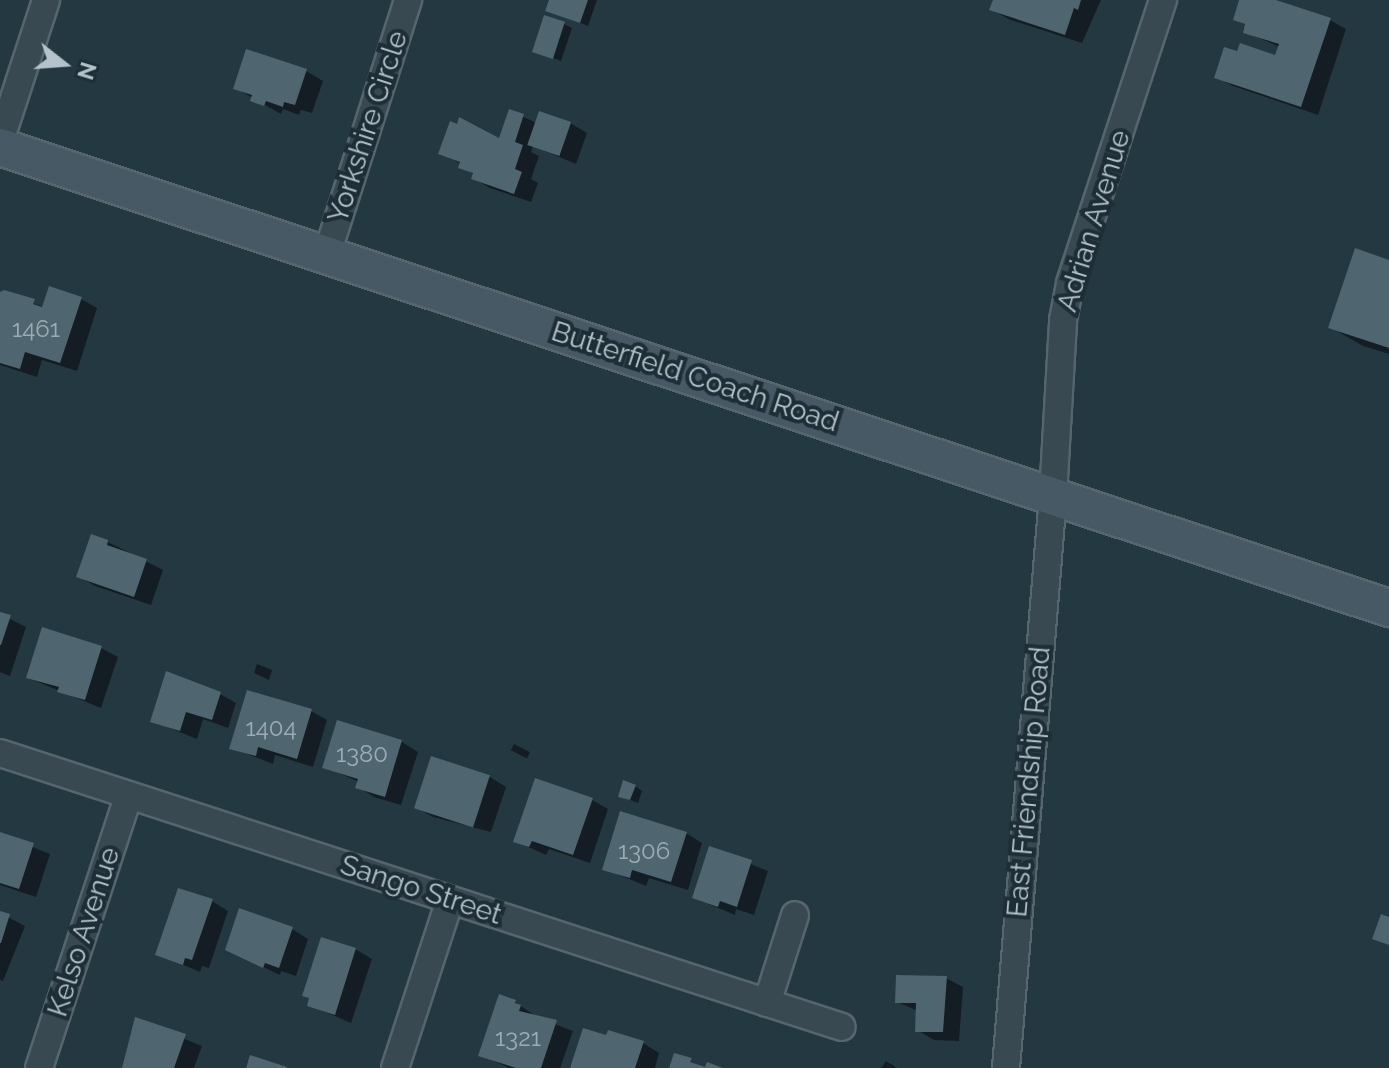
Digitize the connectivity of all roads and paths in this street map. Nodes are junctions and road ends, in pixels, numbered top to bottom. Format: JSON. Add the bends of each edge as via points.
{"nodes":[{"id":1,"x":46,"y":0,"type":"edge"},
{"id":2,"x":408,"y":0,"type":"edge"},
{"id":3,"x":1163,"y":0,"type":"edge"},
{"id":4,"x":0,"y":141,"type":"edge"},
{"id":5,"x":0,"y":147,"type":"edge"},
{"id":6,"x":327,"y":254,"type":"junction"},
{"id":7,"x":1053,"y":496,"type":"junction"},
{"id":8,"x":1389,"y":608,"type":"edge"},
{"id":9,"x":0,"y":753,"type":"edge"},
{"id":10,"x":129,"y":795,"type":"junction"},
{"id":11,"x":450,"y":900,"type":"junction"},
{"id":12,"x":795,"y":915,"type":"dead end"},
{"id":13,"x":767,"y":1003,"type":"junction"},
{"id":14,"x":842,"y":1027,"type":"dead end"},
{"id":15,"x":39,"y":1068,"type":"edge"},
{"id":16,"x":395,"y":1068,"type":"edge"},
{"id":17,"x":1006,"y":1068,"type":"edge"}],
"edges":[{"from":1,"to":4,"type":"street"},
{"from":2,"to":6,"type":"street","name":"Yorkshire Circle"},
{"from":3,"to":7,"type":"street","name":"Adrian Avenue","via":[[1070,283],[1063,320]]},
{"from":5,"to":6,"type":"main road","name":"Butterfield Coach Road"},
{"from":6,"to":7,"type":"main road","name":"Butterfield Coach Road"},
{"from":7,"to":8,"type":"main road","name":"Butterfield Coach Road"},
{"from":7,"to":17,"type":"street","name":"East Friendship Road"},
{"from":9,"to":10,"type":"street","name":"Sango Street"},
{"from":10,"to":11,"type":"street","name":"Sango Street"},
{"from":10,"to":15,"type":"street","name":"Kelso Avenue"},
{"from":11,"to":13,"type":"street","name":"Sango Street"},
{"from":11,"to":16,"type":"street"},
{"from":12,"to":13,"type":"street"},
{"from":13,"to":14,"type":"street","name":"Sango Street"}]}
